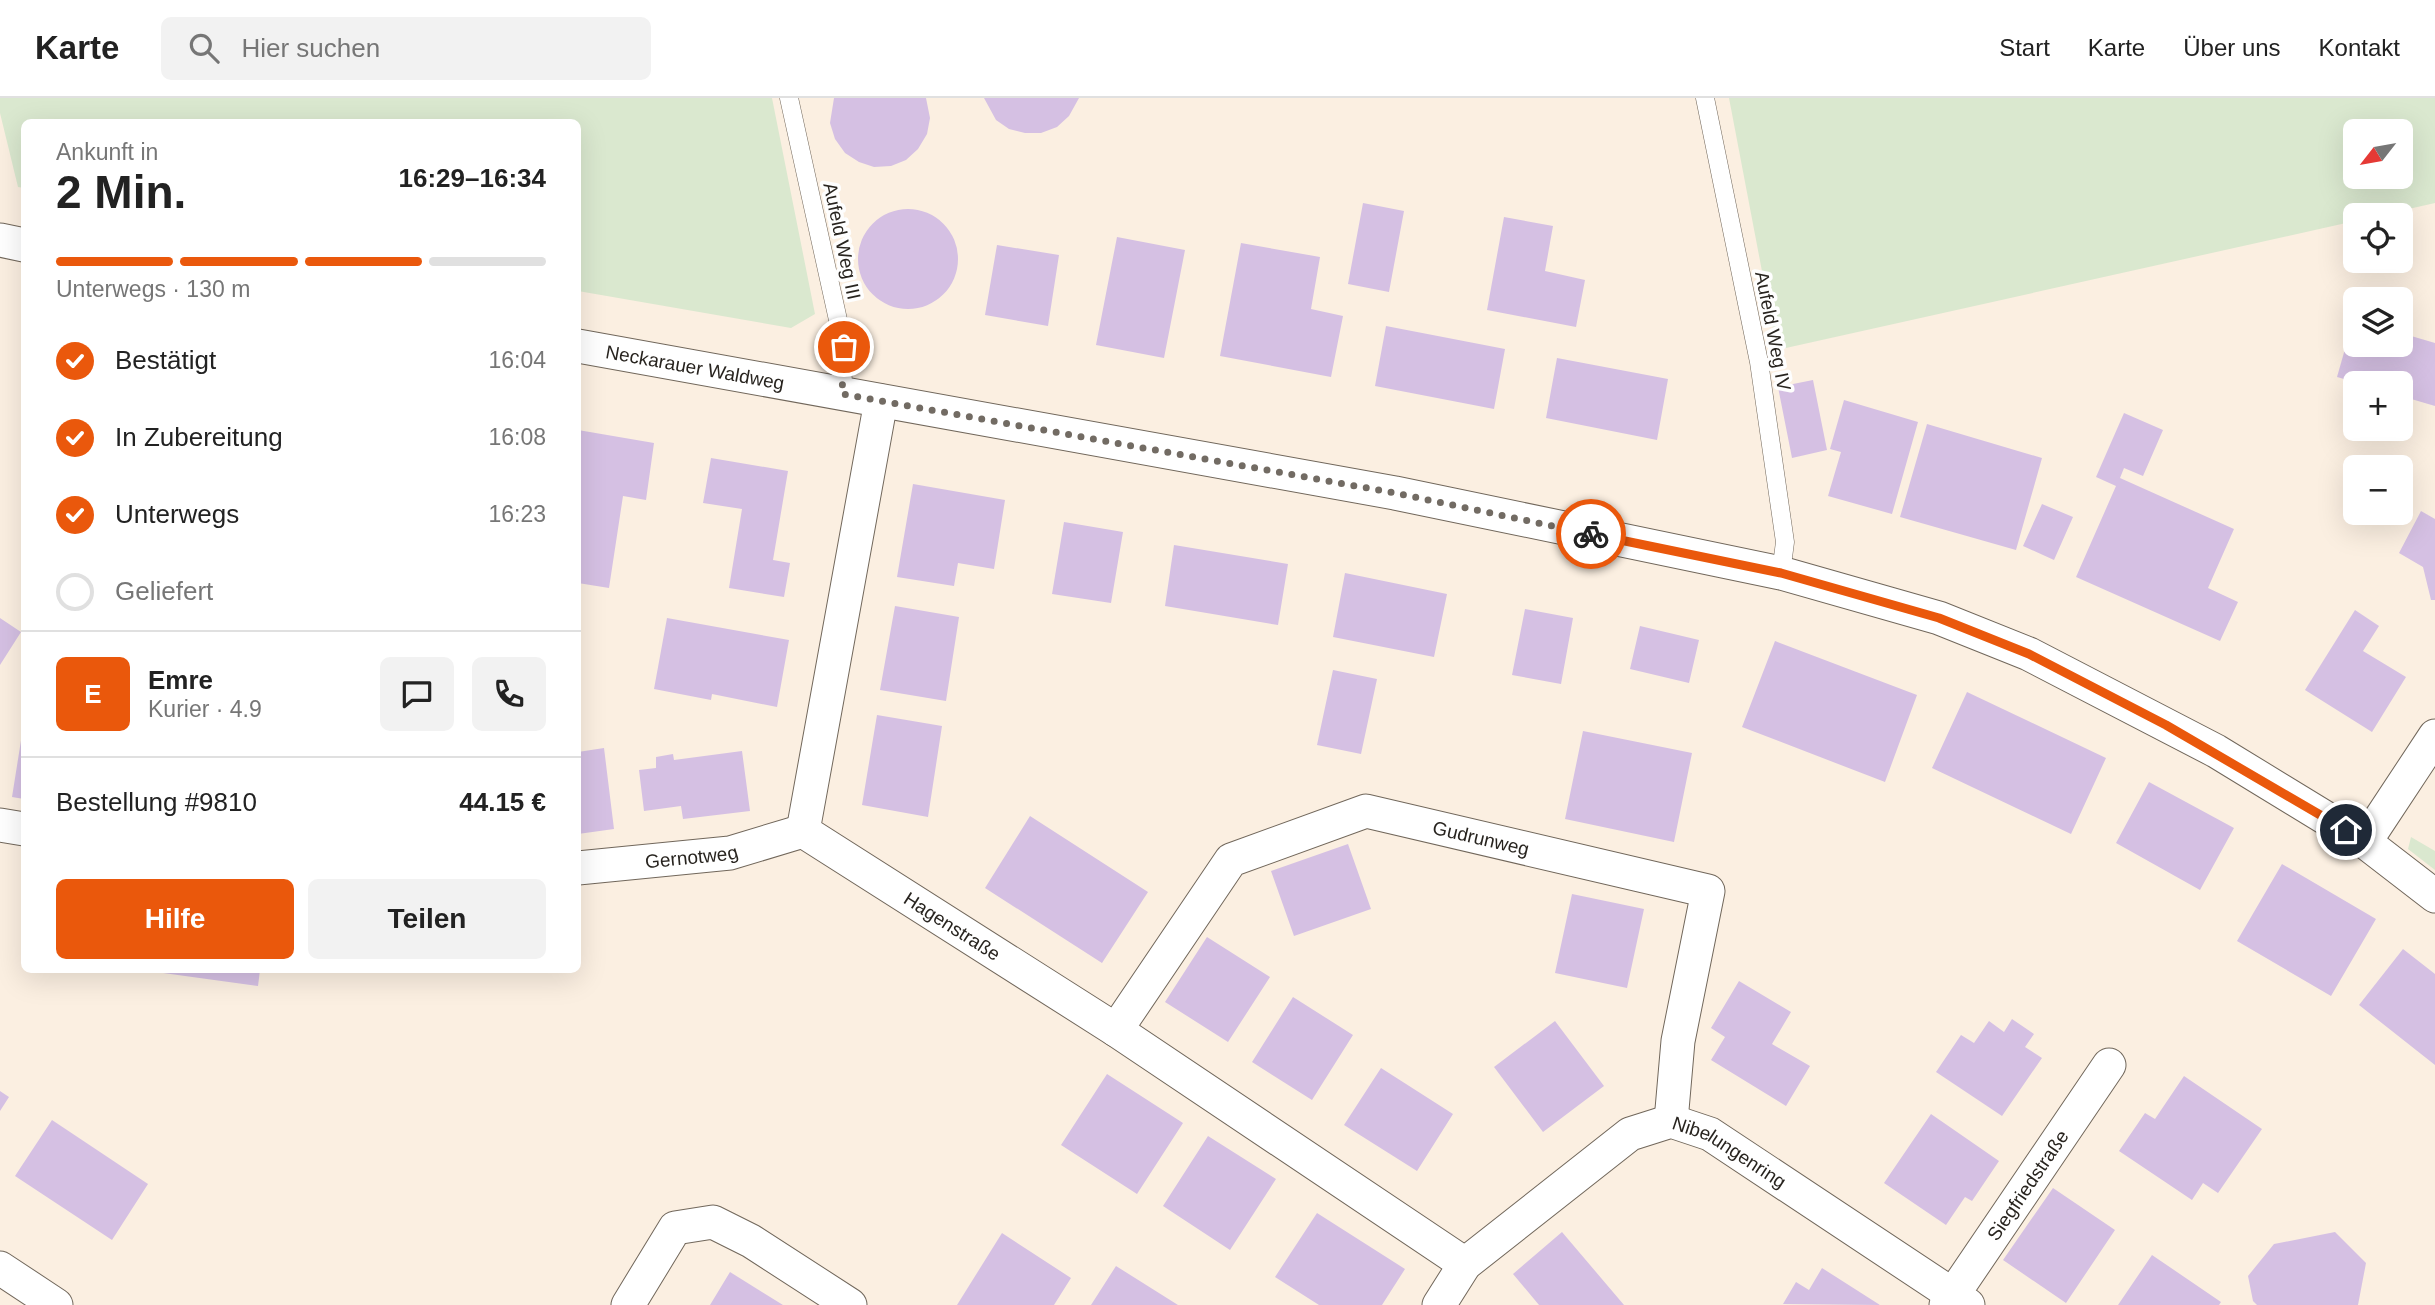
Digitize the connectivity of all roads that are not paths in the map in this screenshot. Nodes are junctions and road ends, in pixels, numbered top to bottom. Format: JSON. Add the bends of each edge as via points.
{"nodes":[{"id":1,"x":789,"y":98,"type":"edge"},
{"id":2,"x":1705,"y":98,"type":"edge"},
{"id":3,"x":0,"y":240,"type":"edge"},
{"id":4,"x":21,"y":244,"type":"edge"},
{"id":5,"x":581,"y":347,"type":"edge"},
{"id":6,"x":842,"y":394,"type":"junction"},
{"id":7,"x":881,"y":401,"type":"junction"},
{"id":8,"x":1781,"y":573,"type":"junction"},
{"id":9,"x":2435,"y":736,"type":"edge"},
{"id":10,"x":0,"y":825,"type":"edge"},
{"id":11,"x":21,"y":828,"type":"edge"},
{"id":12,"x":803,"y":831,"type":"junction"},
{"id":13,"x":2365,"y":842,"type":"junction"},
{"id":14,"x":581,"y":868,"type":"edge"},
{"id":15,"x":2435,"y":896,"type":"edge"},
{"id":16,"x":1116,"y":1030,"type":"junction"},
{"id":17,"x":2109,"y":1065,"type":"dead end"},
{"id":18,"x":1671,"y":1121,"type":"junction"},
{"id":19,"x":1465,"y":1264,"type":"junction"},
{"id":20,"x":0,"y":1268,"type":"edge"},
{"id":21,"x":1956,"y":1302,"type":"edge"},
{"id":22,"x":56,"y":1305,"type":"edge"},
{"id":23,"x":628,"y":1305,"type":"edge"},
{"id":24,"x":850,"y":1305,"type":"edge"},
{"id":25,"x":1439,"y":1305,"type":"edge"}],
"edges":[{"from":1,"to":6,"type":"lane","name":"Aufeld Weg III","via":[[844,347]]},
{"from":2,"to":8,"type":"lane","name":"Aufeld Weg IV","via":[[1759,362],[1785,542]]},
{"from":3,"to":4,"type":"street"},
{"from":5,"to":6,"type":"street","name":"Neckarauer Waldweg"},
{"from":6,"to":7,"type":"street","name":"Neckarauer Waldweg"},
{"from":7,"to":8,"type":"street","name":"Neckarauer Waldweg","via":[[1395,493]]},
{"from":7,"to":12,"type":"street"},
{"from":8,"to":13,"type":"street","name":"Neckarauer Waldweg","via":[[1939,618],[2029,654],[2216,751]]},
{"from":9,"to":13,"type":"street"},
{"from":10,"to":11,"type":"street"},
{"from":12,"to":14,"type":"street","name":"Gernotweg","via":[[730,853]]},
{"from":12,"to":16,"type":"street","name":"Hagenstraße"},
{"from":13,"to":15,"type":"street","name":"Neckarauer Waldweg"},
{"from":16,"to":18,"type":"street","name":"Gudrunweg","via":[[1231,860],[1366,811],[1708,891],[1678,1041]]},
{"from":16,"to":19,"type":"street","name":"Hagenstraße"},
{"from":17,"to":21,"type":"street","name":"Siegfriedstraße"},
{"from":18,"to":19,"type":"street","name":"Nibelungenring","via":[[1630,1134]]},
{"from":18,"to":21,"type":"street","name":"Nibelungenring","via":[[1710,1134]]},
{"from":19,"to":25,"type":"street","name":"Nibelungenring"},
{"from":20,"to":22,"type":"street"},
{"from":23,"to":24,"type":"street","via":[[675,1228],[713,1222]]}]}
